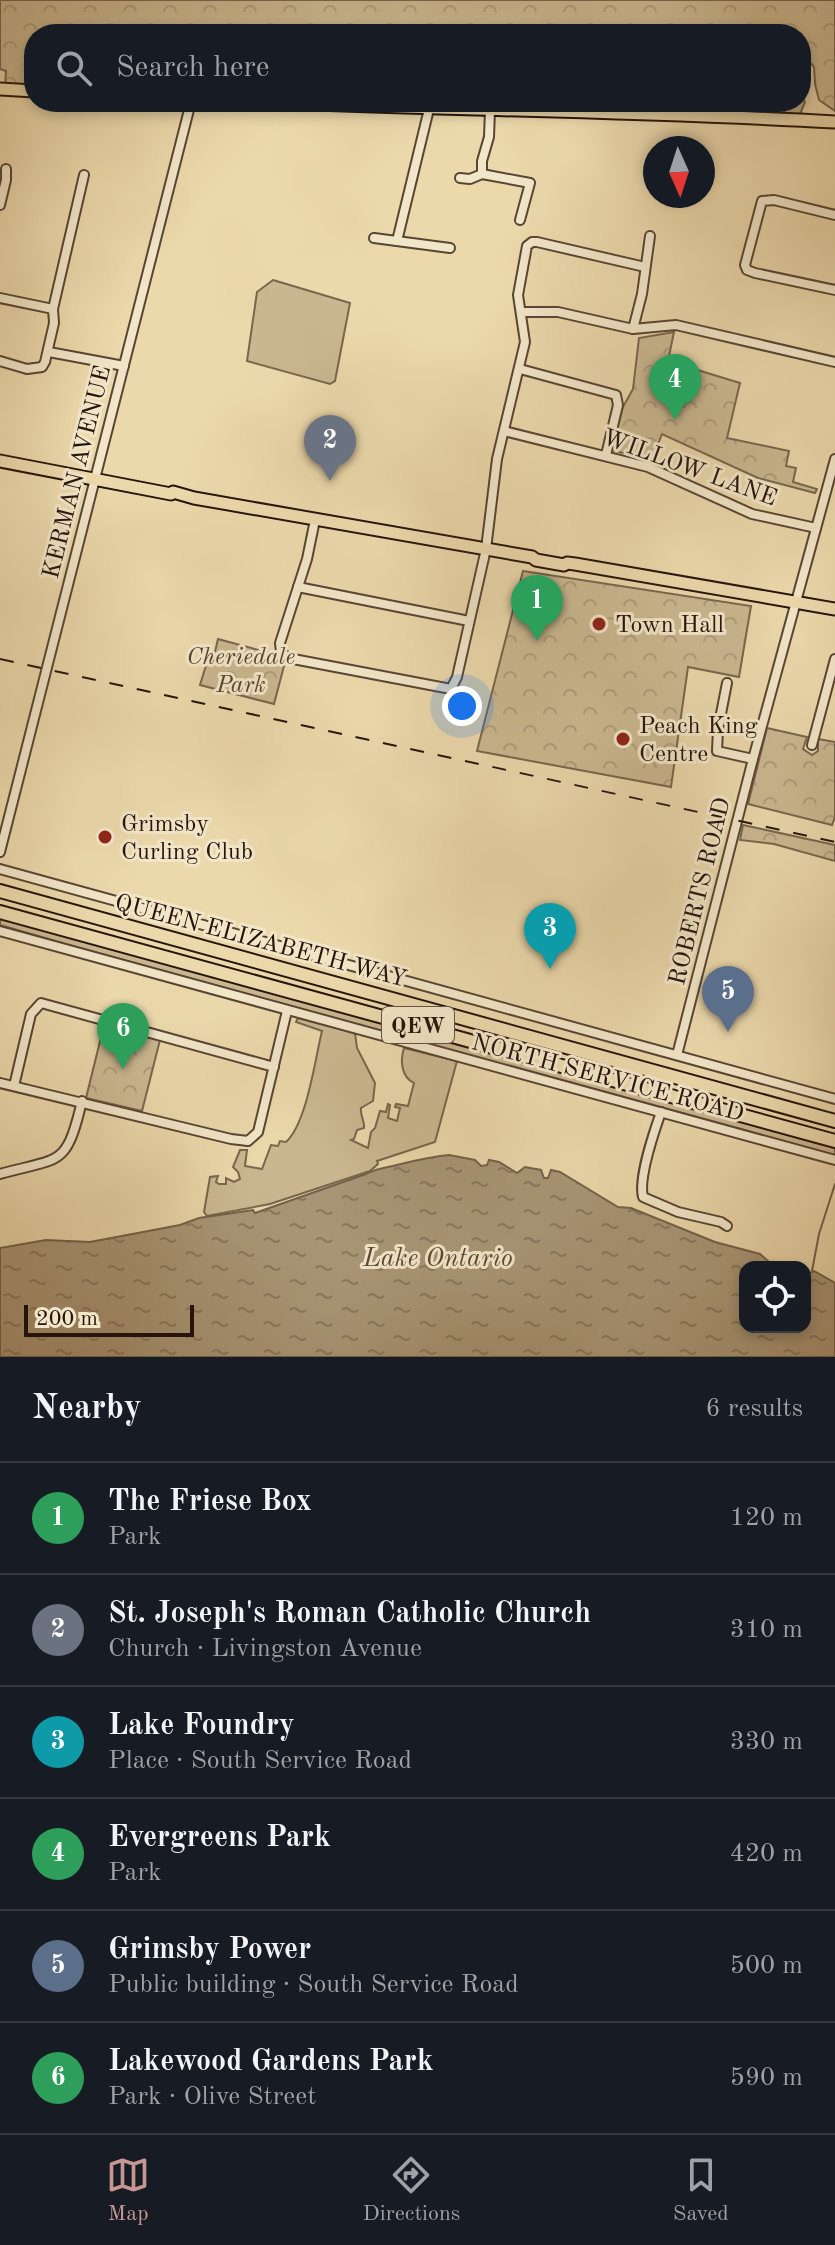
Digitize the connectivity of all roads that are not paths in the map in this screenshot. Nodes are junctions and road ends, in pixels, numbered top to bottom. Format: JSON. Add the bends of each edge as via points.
{"nodes":[{"id":1,"x":0,"y":89,"type":"edge"},
{"id":2,"x":24,"y":90,"type":"edge"},
{"id":3,"x":188,"y":112,"type":"edge"},
{"id":4,"x":428,"y":112,"type":"edge"},
{"id":5,"x":490,"y":112,"type":"edge"},
{"id":6,"x":593,"y":112,"type":"edge"},
{"id":7,"x":835,"y":122,"type":"edge"},
{"id":8,"x":6,"y":169,"type":"dead end"},
{"id":9,"x":482,"y":174,"type":"junction"},
{"id":10,"x":84,"y":175,"type":"dead end"},
{"id":11,"x":460,"y":178,"type":"dead end"},
{"id":12,"x":0,"y":205,"type":"edge"},
{"id":13,"x":835,"y":215,"type":"edge"},
{"id":14,"x":520,"y":220,"type":"dead end"},
{"id":15,"x":650,"y":236,"type":"dead end"},
{"id":16,"x":374,"y":238,"type":"dead end"},
{"id":17,"x":397,"y":241,"type":"junction"},
{"id":18,"x":450,"y":248,"type":"dead end"},
{"id":19,"x":645,"y":267,"type":"junction"},
{"id":20,"x":835,"y":290,"type":"edge"},
{"id":21,"x":0,"y":298,"type":"edge"},
{"id":22,"x":53,"y":309,"type":"junction"},
{"id":23,"x":521,"y":312,"type":"junction"},
{"id":24,"x":633,"y":329,"type":"junction"},
{"id":25,"x":49,"y":352,"type":"junction"},
{"id":26,"x":0,"y":361,"type":"edge"},
{"id":27,"x":835,"y":362,"type":"edge"},
{"id":28,"x":124,"y":366,"type":"junction"},
{"id":29,"x":520,"y":369,"type":"junction"},
{"id":30,"x":504,"y":431,"type":"junction"},
{"id":31,"x":606,"y":455,"type":"junction"},
{"id":32,"x":835,"y":459,"type":"edge"},
{"id":33,"x":0,"y":461,"type":"edge"},
{"id":34,"x":95,"y":481,"type":"junction"},
{"id":35,"x":315,"y":520,"type":"junction"},
{"id":36,"x":816,"y":528,"type":"junction"},
{"id":37,"x":486,"y":549,"type":"junction"},
{"id":38,"x":298,"y":587,"type":"junction"},
{"id":39,"x":796,"y":603,"type":"junction"},
{"id":40,"x":835,"y":609,"type":"edge"},
{"id":41,"x":469,"y":621,"type":"junction"},
{"id":42,"x":835,"y":659,"type":"edge"},
{"id":43,"x":727,"y":683,"type":"dead end"},
{"id":44,"x":812,"y":745,"type":"dead end"},
{"id":45,"x":753,"y":759,"type":"junction"},
{"id":46,"x":0,"y":852,"type":"edge"},
{"id":47,"x":0,"y":869,"type":"edge"},
{"id":48,"x":0,"y":891,"type":"edge"},
{"id":49,"x":0,"y":912,"type":"edge"},
{"id":50,"x":0,"y":931,"type":"edge"},
{"id":51,"x":287,"y":1011,"type":"junction"},
{"id":52,"x":677,"y":1055,"type":"junction"},
{"id":53,"x":274,"y":1067,"type":"junction"},
{"id":54,"x":0,"y":1083,"type":"edge"},
{"id":55,"x":14,"y":1086,"type":"junction"},
{"id":56,"x":835,"y":1099,"type":"edge"},
{"id":57,"x":82,"y":1101,"type":"junction"},
{"id":58,"x":661,"y":1112,"type":"junction"},
{"id":59,"x":835,"y":1121,"type":"edge"},
{"id":60,"x":835,"y":1141,"type":"edge"},
{"id":61,"x":835,"y":1160,"type":"edge"},
{"id":62,"x":1,"y":1170,"type":"edge"},
{"id":63,"x":727,"y":1226,"type":"dead end"}],
"edges":[{"from":1,"to":2,"type":"main road"},
{"from":3,"to":28,"type":"street","name":"KERMAN AVENUE"},
{"from":4,"to":17,"type":"street"},
{"from":5,"to":9,"type":"street"},
{"from":6,"to":7,"type":"main road"},
{"from":8,"to":12,"type":"street"},
{"from":9,"to":11,"type":"street"},
{"from":9,"to":14,"type":"street","via":[[530,183]]},
{"from":10,"to":22,"type":"street"},
{"from":13,"to":20,"type":"street","via":[[762,201],[745,265],[755,273]]},
{"from":15,"to":19,"type":"street"},
{"from":16,"to":17,"type":"street"},
{"from":17,"to":18,"type":"street"},
{"from":19,"to":23,"type":"street","via":[[532,242],[518,295]]},
{"from":19,"to":24,"type":"street"},
{"from":21,"to":22,"type":"street"},
{"from":22,"to":25,"type":"street"},
{"from":23,"to":24,"type":"street","via":[[558,312]]},
{"from":23,"to":29,"type":"street","via":[[525,342]]},
{"from":24,"to":27,"type":"street","via":[[676,325]]},
{"from":25,"to":26,"type":"street","via":[[36,369]]},
{"from":25,"to":28,"type":"street"},
{"from":28,"to":34,"type":"street","name":"KERMAN AVENUE"},
{"from":29,"to":30,"type":"street"},
{"from":29,"to":31,"type":"street","via":[[616,395]]},
{"from":30,"to":31,"type":"street","name":"WILLOW LANE"},
{"from":30,"to":37,"type":"street"},
{"from":31,"to":36,"type":"street","name":"WILLOW LANE","via":[[658,471],[752,514]]},
{"from":32,"to":36,"type":"street","name":"ROBERTS ROAD"},
{"from":33,"to":34,"type":"main road"},
{"from":34,"to":35,"type":"main road"},
{"from":34,"to":46,"type":"street","name":"KERMAN AVENUE"},
{"from":35,"to":37,"type":"main road"},
{"from":35,"to":38,"type":"street"},
{"from":36,"to":39,"type":"street","name":"ROBERTS ROAD"},
{"from":37,"to":39,"type":"main road"},
{"from":37,"to":41,"type":"street"},
{"from":38,"to":41,"type":"street"},
{"from":38,"to":41,"type":"street","via":[[280,643],[288,658],[451,689]]},
{"from":39,"to":40,"type":"main road"},
{"from":39,"to":45,"type":"street","name":"ROBERTS ROAD"},
{"from":42,"to":44,"type":"street"},
{"from":43,"to":45,"type":"street","via":[[717,751]]},
{"from":45,"to":52,"type":"street","name":"ROBERTS ROAD"},
{"from":47,"to":52,"type":"street"},
{"from":48,"to":59,"type":"highway","name":"QUEEN ELIZABETH WAY","number":"QEW"},
{"from":49,"to":60,"type":"highway","name":"QUEEN ELIZABETH WAY","number":"QEW"},
{"from":50,"to":51,"type":"street","name":"NORTH SERVICE ROAD"},
{"from":51,"to":53,"type":"street"},
{"from":51,"to":58,"type":"street","name":"NORTH SERVICE ROAD"},
{"from":52,"to":56,"type":"street"},
{"from":53,"to":55,"type":"street","via":[[41,1003],[31,1014]]},
{"from":53,"to":57,"type":"street","via":[[258,1132],[248,1141]]},
{"from":54,"to":55,"type":"street"},
{"from":55,"to":57,"type":"street"},
{"from":57,"to":62,"type":"street","via":[[74,1138],[60,1155],[51,1162]]},
{"from":58,"to":61,"type":"street","name":"NORTH SERVICE ROAD"},
{"from":58,"to":63,"type":"street","via":[[644,1172],[643,1197]]}]}
